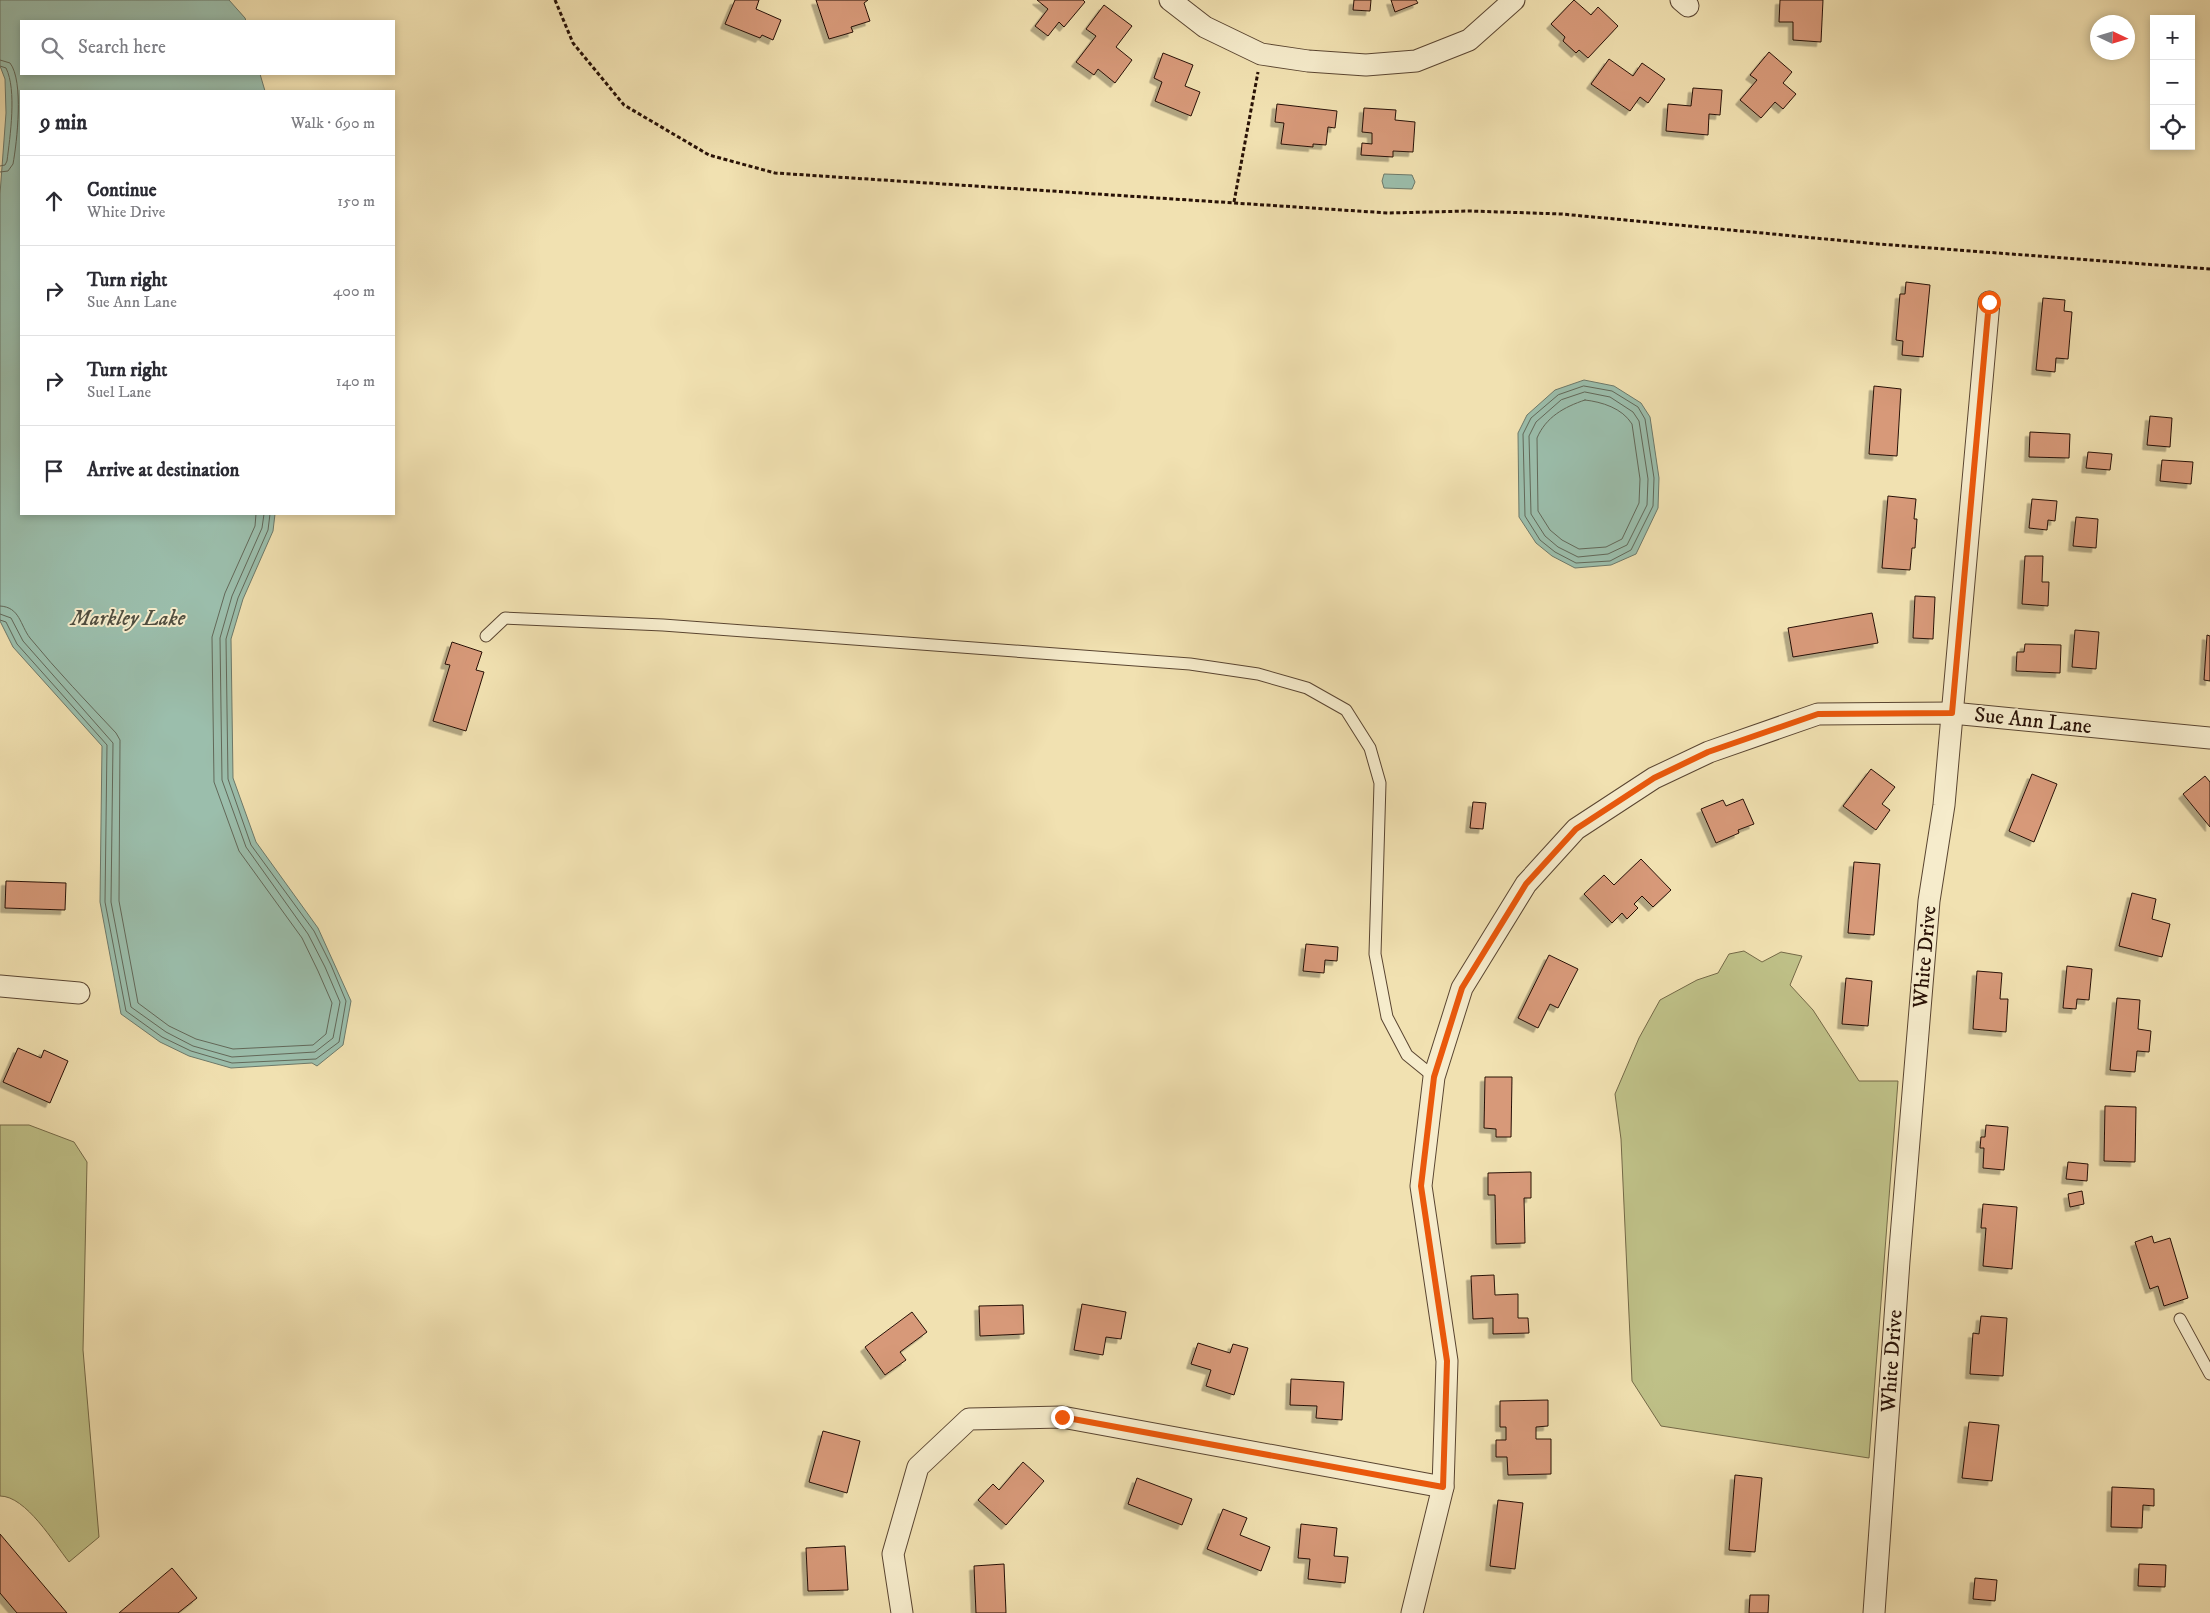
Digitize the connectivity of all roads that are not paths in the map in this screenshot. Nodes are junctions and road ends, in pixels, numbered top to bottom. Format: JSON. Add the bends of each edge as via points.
{"nodes":[{"id":1,"x":1170,"y":0,"type":"edge"},
{"id":2,"x":1514,"y":0,"type":"edge"},
{"id":3,"x":1989,"y":302,"type":"dead end"},
{"id":4,"x":486,"y":636,"type":"dead end"},
{"id":5,"x":1952,"y":713,"type":"junction"},
{"id":6,"x":2210,"y":738,"type":"edge"},
{"id":7,"x":0,"y":986,"type":"edge"},
{"id":8,"x":78,"y":992,"type":"dead end"},
{"id":9,"x":1434,"y":1077,"type":"junction"},
{"id":10,"x":2180,"y":1319,"type":"dead end"},
{"id":11,"x":2210,"y":1374,"type":"edge"},
{"id":12,"x":1443,"y":1487,"type":"junction"},
{"id":13,"x":902,"y":1613,"type":"edge"},
{"id":14,"x":1412,"y":1613,"type":"edge"},
{"id":15,"x":1874,"y":1613,"type":"edge"}],
"edges":[{"from":1,"to":2,"type":"street","via":[[1205,27],[1261,54],[1366,65],[1416,61],[1469,40]]},
{"from":3,"to":5,"type":"street","name":"White Drive"},
{"from":4,"to":9,"type":"lane","via":[[505,618],[673,626],[1190,664],[1258,674],[1306,688],[1346,710],[1370,748],[1380,783],[1375,954],[1387,1017],[1407,1055]]},
{"from":5,"to":6,"type":"street","name":"Sue Ann Lane"},
{"from":5,"to":9,"type":"street","name":"Sue Ann Lane","via":[[1818,714],[1708,752],[1654,778],[1576,829],[1526,884],[1462,988]]},
{"from":5,"to":15,"type":"street","name":"White Drive","via":[[1944,805],[1928,910]]},
{"from":7,"to":8,"type":"street"},
{"from":9,"to":12,"type":"street","name":"Sue Ann Lane","via":[[1421,1186],[1447,1361]]},
{"from":10,"to":11,"type":"lane"},
{"from":12,"to":13,"type":"street","via":[[1062,1417],[969,1419],[918,1467],[893,1554]]},
{"from":12,"to":14,"type":"street","name":"Sue Ann Lane"}]}
